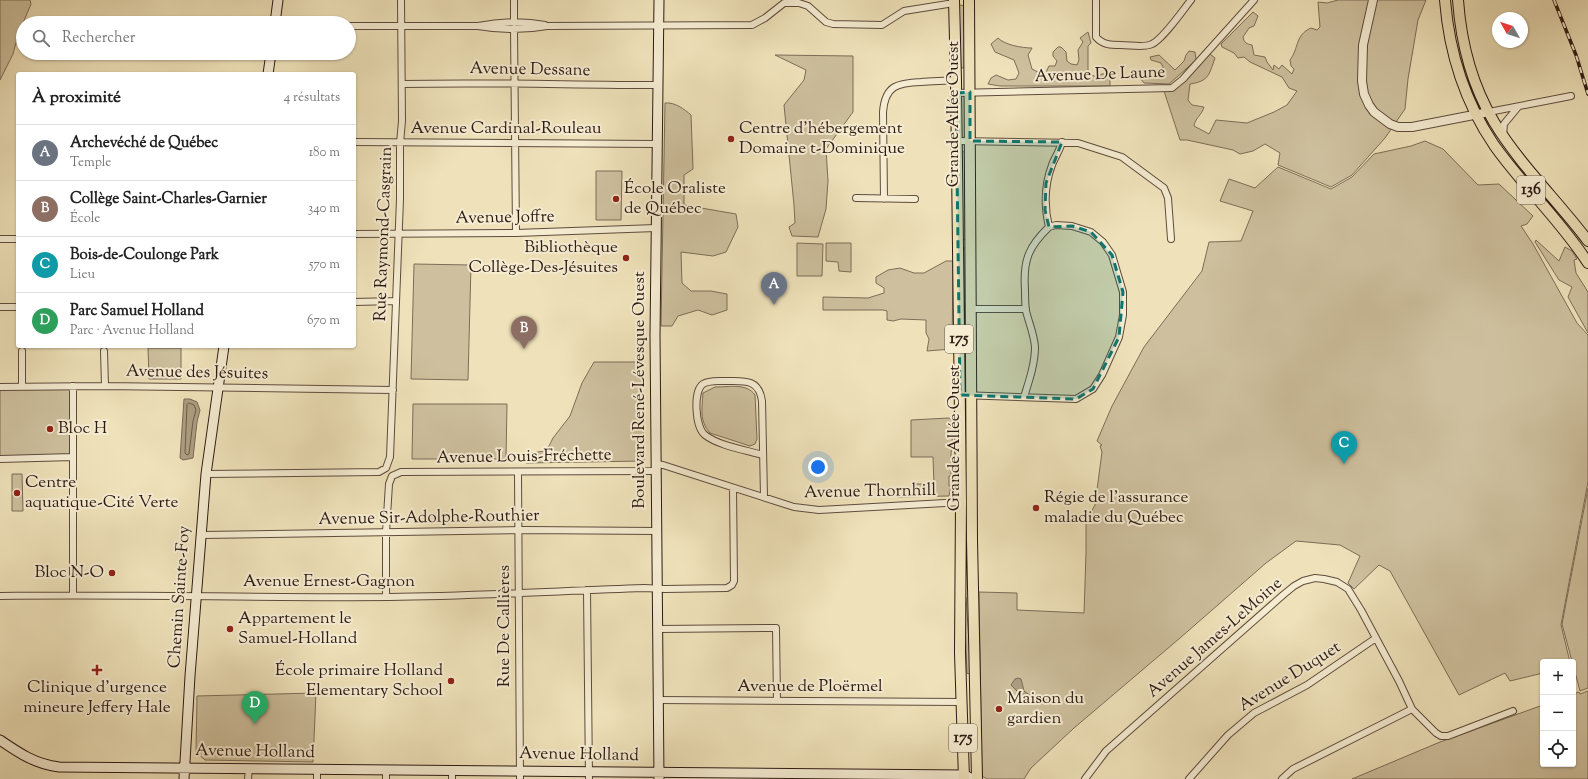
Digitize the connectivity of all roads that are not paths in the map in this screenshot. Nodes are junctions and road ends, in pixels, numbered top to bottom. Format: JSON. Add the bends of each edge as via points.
{"nodes":[{"id":1,"x":278,"y":0,"type":"edge"},
{"id":2,"x":401,"y":0,"type":"edge"},
{"id":3,"x":514,"y":0,"type":"edge"},
{"id":4,"x":659,"y":0,"type":"edge"},
{"id":5,"x":969,"y":0,"type":"edge"},
{"id":6,"x":1096,"y":0,"type":"edge"},
{"id":7,"x":1191,"y":0,"type":"edge"},
{"id":8,"x":1254,"y":0,"type":"edge"},
{"id":9,"x":1373,"y":0,"type":"edge"},
{"id":10,"x":1445,"y":0,"type":"edge"},
{"id":11,"x":1458,"y":0,"type":"edge"},
{"id":12,"x":954,"y":1,"type":"edge"},
{"id":13,"x":276,"y":16,"type":"edge"},
{"id":14,"x":658,"y":25,"type":"junction"},
{"id":15,"x":356,"y":26,"type":"edge"},
{"id":16,"x":401,"y":26,"type":"junction"},
{"id":17,"x":514,"y":26,"type":"junction"},
{"id":18,"x":270,"y":60,"type":"edge"},
{"id":19,"x":268,"y":72,"type":"edge"},
{"id":20,"x":956,"y":80,"type":"junction"},
{"id":21,"x":402,"y":84,"type":"junction"},
{"id":22,"x":514,"y":85,"type":"junction"},
{"id":23,"x":658,"y":85,"type":"junction"},
{"id":24,"x":970,"y":92,"type":"junction"},
{"id":25,"x":956,"y":93,"type":"junction"},
{"id":26,"x":1571,"y":96,"type":"dead end"},
{"id":27,"x":1518,"y":107,"type":"junction"},
{"id":28,"x":1489,"y":112,"type":"junction"},
{"id":29,"x":1476,"y":114,"type":"junction"},
{"id":30,"x":1504,"y":136,"type":"junction"},
{"id":31,"x":957,"y":141,"type":"junction"},
{"id":32,"x":970,"y":141,"type":"junction"},
{"id":33,"x":356,"y":142,"type":"edge"},
{"id":34,"x":515,"y":142,"type":"junction"},
{"id":35,"x":1062,"y":142,"type":"junction"},
{"id":36,"x":400,"y":143,"type":"junction"},
{"id":37,"x":657,"y":144,"type":"junction"},
{"id":38,"x":856,"y":198,"type":"dead end"},
{"id":39,"x":884,"y":199,"type":"junction"},
{"id":40,"x":915,"y":199,"type":"dead end"},
{"id":41,"x":1049,"y":227,"type":"junction"},
{"id":42,"x":656,"y":228,"type":"junction"},
{"id":43,"x":516,"y":233,"type":"junction"},
{"id":44,"x":356,"y":234,"type":"edge"},
{"id":45,"x":398,"y":234,"type":"junction"},
{"id":46,"x":0,"y":239,"type":"edge"},
{"id":47,"x":16,"y":239,"type":"edge"},
{"id":48,"x":1171,"y":239,"type":"dead end"},
{"id":49,"x":1588,"y":241,"type":"edge"},
{"id":50,"x":958,"y":244,"type":"junction"},
{"id":51,"x":971,"y":244,"type":"junction"},
{"id":52,"x":1588,"y":263,"type":"edge"},
{"id":53,"x":396,"y":301,"type":"junction"},
{"id":54,"x":356,"y":302,"type":"edge"},
{"id":55,"x":0,"y":307,"type":"edge"},
{"id":56,"x":16,"y":307,"type":"edge"},
{"id":57,"x":971,"y":309,"type":"junction"},
{"id":58,"x":1026,"y":309,"type":"junction"},
{"id":59,"x":224,"y":348,"type":"edge"},
{"id":60,"x":22,"y":351,"type":"dead end"},
{"id":61,"x":104,"y":351,"type":"dead end"},
{"id":62,"x":73,"y":386,"type":"junction"},
{"id":63,"x":105,"y":386,"type":"junction"},
{"id":64,"x":0,"y":387,"type":"edge"},
{"id":65,"x":22,"y":387,"type":"junction"},
{"id":66,"x":217,"y":388,"type":"junction"},
{"id":67,"x":393,"y":390,"type":"junction"},
{"id":68,"x":960,"y":395,"type":"junction"},
{"id":69,"x":971,"y":395,"type":"junction"},
{"id":70,"x":1024,"y":397,"type":"junction"},
{"id":71,"x":763,"y":455,"type":"junction"},
{"id":72,"x":73,"y":458,"type":"junction"},
{"id":73,"x":0,"y":459,"type":"edge"},
{"id":74,"x":656,"y":468,"type":"junction"},
{"id":75,"x":518,"y":472,"type":"junction"},
{"id":76,"x":206,"y":474,"type":"junction"},
{"id":77,"x":734,"y":488,"type":"junction"},
{"id":78,"x":764,"y":497,"type":"junction"},
{"id":79,"x":966,"y":502,"type":"junction"},
{"id":80,"x":518,"y":531,"type":"junction"},
{"id":81,"x":657,"y":531,"type":"junction"},
{"id":82,"x":386,"y":532,"type":"junction"},
{"id":83,"x":201,"y":535,"type":"junction"},
{"id":84,"x":658,"y":589,"type":"junction"},
{"id":85,"x":587,"y":590,"type":"junction"},
{"id":86,"x":519,"y":592,"type":"junction"},
{"id":87,"x":73,"y":595,"type":"junction"},
{"id":88,"x":0,"y":596,"type":"edge"},
{"id":89,"x":196,"y":597,"type":"junction"},
{"id":90,"x":386,"y":597,"type":"junction"},
{"id":91,"x":658,"y":629,"type":"junction"},
{"id":92,"x":1376,"y":638,"type":"junction"},
{"id":93,"x":658,"y":700,"type":"junction"},
{"id":94,"x":777,"y":701,"type":"junction"},
{"id":95,"x":962,"y":702,"type":"junction"},
{"id":96,"x":1412,"y":709,"type":"junction"},
{"id":97,"x":1513,"y":711,"type":"dead end"},
{"id":98,"x":0,"y":740,"type":"edge"},
{"id":99,"x":185,"y":768,"type":"junction"},
{"id":100,"x":249,"y":768,"type":"junction"},
{"id":101,"x":317,"y":769,"type":"junction"},
{"id":102,"x":386,"y":774,"type":"edge"},
{"id":103,"x":452,"y":774,"type":"edge"},
{"id":104,"x":520,"y":775,"type":"edge"},
{"id":105,"x":589,"y":775,"type":"edge"},
{"id":106,"x":659,"y":775,"type":"edge"},
{"id":107,"x":967,"y":778,"type":"edge"},
{"id":108,"x":184,"y":779,"type":"edge"},
{"id":109,"x":248,"y":779,"type":"edge"},
{"id":110,"x":317,"y":779,"type":"edge"},
{"id":111,"x":977,"y":779,"type":"edge"},
{"id":112,"x":1085,"y":779,"type":"edge"},
{"id":113,"x":1189,"y":779,"type":"edge"},
{"id":114,"x":1282,"y":779,"type":"edge"}],
"edges":[{"from":1,"to":13,"type":"main road"},
{"from":2,"to":16,"type":"street","name":"Rue Raymond-Casgrain"},
{"from":3,"to":17,"type":"street"},
{"from":4,"to":14,"type":"main road","name":"Boulevard René-Lévesque Ouest"},
{"from":5,"to":24,"type":"main road","name":"Grande Allée Ouest","number":"175"},
{"from":6,"to":7,"type":"street","via":[[1096,37],[1102,43],[1143,46],[1153,44],[1165,33]]},
{"from":8,"to":24,"type":"street","name":"Avenue De Laune","via":[[1184,79],[1172,88]]},
{"from":9,"to":29,"type":"street","via":[[1363,45],[1362,81],[1364,94],[1374,112],[1398,127]]},
{"from":10,"to":29,"type":"main road","number":"136","via":[[1446,18],[1455,56]]},
{"from":11,"to":28,"type":"main road","number":"136","via":[[1465,49]]},
{"from":12,"to":14,"type":"street","via":[[904,11],[882,25],[833,24],[826,22],[808,6],[784,3],[752,25]]},
{"from":12,"to":20,"type":"main road","name":"Grande Allée Ouest","number":"175"},
{"from":14,"to":17,"type":"street","via":[[535,28]]},
{"from":14,"to":23,"type":"main road","name":"Boulevard René-Lévesque Ouest"},
{"from":15,"to":16,"type":"street"},
{"from":16,"to":17,"type":"street"},
{"from":16,"to":21,"type":"street","name":"Rue Raymond-Casgrain"},
{"from":17,"to":22,"type":"street"},
{"from":18,"to":19,"type":"main road"},
{"from":20,"to":25,"type":"main road","name":"Grande Allée Ouest","number":"175"},
{"from":20,"to":39,"type":"street","via":[[902,83],[887,95],[883,112]]},
{"from":21,"to":22,"type":"street","name":"Avenue Dessane"},
{"from":21,"to":36,"type":"street","name":"Rue Raymond-Casgrain"},
{"from":22,"to":23,"type":"street","name":"Avenue Dessane"},
{"from":22,"to":34,"type":"street"},
{"from":23,"to":37,"type":"main road","name":"Boulevard René-Lévesque Ouest"},
{"from":24,"to":25,"type":"street","name":"Avenue De Laune"},
{"from":24,"to":32,"type":"main road","name":"Grande Allée Ouest","number":"175"},
{"from":25,"to":31,"type":"main road","name":"Grande Allée Ouest","number":"175"},
{"from":26,"to":27,"type":"street"},
{"from":27,"to":28,"type":"street"},
{"from":27,"to":30,"type":"street","via":[[1504,124]]},
{"from":28,"to":29,"type":"street"},
{"from":28,"to":30,"type":"main road","number":"136"},
{"from":29,"to":52,"type":"main road","number":"136","via":[[1501,154],[1564,229]]},
{"from":30,"to":49,"type":"main road","number":"136"},
{"from":31,"to":32,"type":"street"},
{"from":31,"to":50,"type":"main road","name":"Grande Allée Ouest","number":"175"},
{"from":32,"to":35,"type":"street"},
{"from":32,"to":51,"type":"main road","name":"Grande Allée Ouest","number":"175"},
{"from":33,"to":36,"type":"street","name":"Avenue Cardinal-Rouleau"},
{"from":34,"to":36,"type":"street","name":"Avenue Cardinal-Rouleau"},
{"from":34,"to":37,"type":"street","name":"Avenue Cardinal-Rouleau"},
{"from":34,"to":43,"type":"street"},
{"from":35,"to":41,"type":"street","via":[[1046,184],[1045,210]]},
{"from":35,"to":48,"type":"street","via":[[1078,143],[1122,157],[1164,188],[1168,198]]},
{"from":36,"to":45,"type":"street","name":"Rue Raymond-Casgrain"},
{"from":37,"to":42,"type":"main road","name":"Boulevard René-Lévesque Ouest"},
{"from":38,"to":39,"type":"street"},
{"from":39,"to":40,"type":"street"},
{"from":41,"to":58,"type":"street","via":[[1034,243],[1024,266]]},
{"from":41,"to":70,"type":"street","via":[[1072,226],[1091,232],[1103,242],[1112,255],[1123,292],[1123,315],[1118,337],[1102,375],[1093,389],[1076,399]]},
{"from":42,"to":43,"type":"street","name":"Avenue Joffre"},
{"from":42,"to":74,"type":"main road","name":"Boulevard René-Lévesque Ouest"},
{"from":43,"to":45,"type":"street","name":"Avenue Joffre"},
{"from":44,"to":45,"type":"street","name":"Avenue Joffre"},
{"from":45,"to":53,"type":"street","name":"Rue Raymond-Casgrain"},
{"from":46,"to":47,"type":"street"},
{"from":50,"to":51,"type":"main road"},
{"from":50,"to":68,"type":"main road","name":"Grande Allée Ouest","number":"175"},
{"from":51,"to":57,"type":"main road","name":"Grande Allée Ouest","number":"175"},
{"from":53,"to":54,"type":"street"},
{"from":53,"to":67,"type":"street","name":"Rue Raymond-Casgrain"},
{"from":55,"to":56,"type":"street"},
{"from":57,"to":58,"type":"street"},
{"from":57,"to":69,"type":"main road","name":"Grande Allée Ouest","number":"175"},
{"from":58,"to":70,"type":"street","via":[[1035,347],[1033,367]]},
{"from":59,"to":66,"type":"main road","name":"Chemin Sainte-Foy"},
{"from":60,"to":65,"type":"street"},
{"from":61,"to":63,"type":"street"},
{"from":62,"to":63,"type":"street","name":"Avenue des Jésuites"},
{"from":62,"to":65,"type":"street","name":"Avenue des Jésuites"},
{"from":62,"to":72,"type":"street"},
{"from":63,"to":66,"type":"street","name":"Avenue des Jésuites"},
{"from":64,"to":65,"type":"street","name":"Avenue des Jésuites"},
{"from":66,"to":67,"type":"street","name":"Avenue des Jésuites"},
{"from":66,"to":76,"type":"main road","name":"Chemin Sainte-Foy"},
{"from":67,"to":76,"type":"street","name":"Rue Raymond-Casgrain","via":[[390,457],[386,468],[379,472]]},
{"from":68,"to":69,"type":"street"},
{"from":68,"to":79,"type":"main road","name":"Grande Allée Ouest","number":"175"},
{"from":69,"to":70,"type":"street"},
{"from":69,"to":79,"type":"main road","name":"Grande Allée Ouest","number":"175"},
{"from":71,"to":71,"type":"street","via":[[762,401],[758,388],[745,380],[703,384],[699,389],[697,410],[699,428],[704,434]]},
{"from":71,"to":78,"type":"street"},
{"from":72,"to":73,"type":"street"},
{"from":72,"to":87,"type":"street"},
{"from":74,"to":75,"type":"street","name":"Avenue Louis-Fréchette"},
{"from":74,"to":77,"type":"street","name":"Avenue Thornhill","via":[[664,466]]},
{"from":74,"to":81,"type":"main road","name":"Boulevard René-Lévesque Ouest"},
{"from":75,"to":80,"type":"street","name":"Rue De Callières"},
{"from":75,"to":82,"type":"street","name":"Avenue Louis-Fréchette","via":[[401,472],[392,476],[389,484]]},
{"from":76,"to":83,"type":"main road","name":"Chemin Sainte-Foy"},
{"from":77,"to":78,"type":"street","name":"Avenue Thornhill"},
{"from":77,"to":84,"type":"street","name":"Avenue Ernest-Gagnon","via":[[732,585],[727,588]]},
{"from":78,"to":79,"type":"street","name":"Avenue Thornhill","via":[[794,507],[819,510]]},
{"from":79,"to":95,"type":"main road","name":"Grande Allée Ouest","number":"175","via":[[960,653]]},
{"from":79,"to":111,"type":"main road","name":"Grande Allée Ouest","number":"175"},
{"from":80,"to":81,"type":"street","name":"Avenue Sir-Adolphe-Routhier"},
{"from":80,"to":82,"type":"street","name":"Avenue Sir-Adolphe-Routhier"},
{"from":80,"to":86,"type":"street","name":"Rue De Callières"},
{"from":81,"to":84,"type":"main road","name":"Boulevard René-Lévesque Ouest"},
{"from":82,"to":83,"type":"street","name":"Avenue Sir-Adolphe-Routhier"},
{"from":82,"to":90,"type":"street"},
{"from":83,"to":89,"type":"main road","name":"Chemin Sainte-Foy"},
{"from":84,"to":85,"type":"street","name":"Avenue Ernest-Gagnon"},
{"from":84,"to":91,"type":"main road","name":"Boulevard René-Lévesque Ouest"},
{"from":85,"to":86,"type":"street","name":"Avenue Ernest-Gagnon"},
{"from":85,"to":105,"type":"street"},
{"from":86,"to":90,"type":"street","name":"Avenue Ernest-Gagnon"},
{"from":86,"to":104,"type":"street","name":"Rue De Callières"},
{"from":87,"to":88,"type":"street","name":"Avenue Ernest-Gagnon"},
{"from":87,"to":89,"type":"street","name":"Avenue Ernest-Gagnon"},
{"from":89,"to":90,"type":"street","name":"Avenue Ernest-Gagnon"},
{"from":89,"to":99,"type":"main road","name":"Chemin Sainte-Foy"},
{"from":91,"to":93,"type":"main road","name":"Boulevard René-Lévesque Ouest"},
{"from":91,"to":94,"type":"street","via":[[776,628]]},
{"from":92,"to":96,"type":"street","name":"Avenue James-LeMoine"},
{"from":92,"to":112,"type":"street","name":"Avenue James-LeMoine","via":[[1348,589],[1337,582],[1315,578],[1299,584],[1283,595],[1106,752]]},
{"from":92,"to":113,"type":"street","name":"Avenue Duquet","via":[[1307,685],[1254,713],[1228,735]]},
{"from":93,"to":94,"type":"street","name":"Avenue de Ploërmel"},
{"from":93,"to":106,"type":"main road","name":"Boulevard René-Lévesque Ouest"},
{"from":94,"to":95,"type":"street","name":"Avenue de Ploërmel"},
{"from":95,"to":107,"type":"main road","name":"Grande Allée Ouest","number":"175"},
{"from":96,"to":97,"type":"street","name":"Avenue James-LeMoine","via":[[1441,736],[1448,736]]},
{"from":96,"to":114,"type":"street","via":[[1293,769]]},
{"from":98,"to":99,"type":"main road","name":"Avenue Holland","via":[[28,759],[48,765]]},
{"from":99,"to":100,"type":"main road","name":"Avenue Holland"},
{"from":99,"to":108,"type":"main road","name":"Chemin Sainte-Foy"},
{"from":100,"to":101,"type":"main road","name":"Avenue Holland"},
{"from":100,"to":109,"type":"street"},
{"from":101,"to":102,"type":"main road","name":"Avenue Holland"},
{"from":101,"to":110,"type":"street"},
{"from":102,"to":103,"type":"main road","name":"Avenue Holland"},
{"from":103,"to":104,"type":"main road","name":"Avenue Holland"},
{"from":104,"to":105,"type":"main road","name":"Avenue Holland"},
{"from":105,"to":106,"type":"main road","name":"Avenue Holland"},
{"from":106,"to":107,"type":"main road","name":"Avenue Holland"}]}
